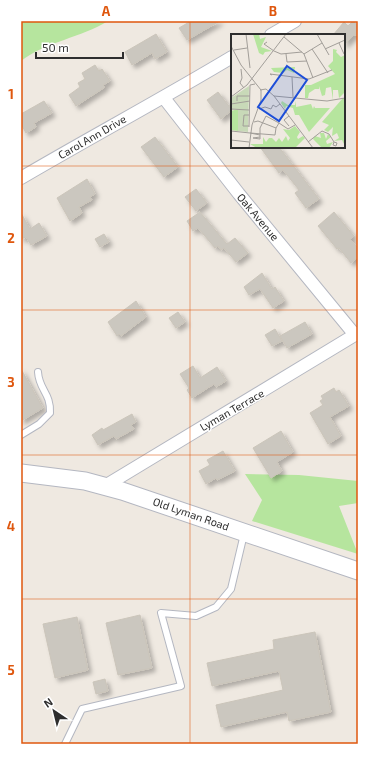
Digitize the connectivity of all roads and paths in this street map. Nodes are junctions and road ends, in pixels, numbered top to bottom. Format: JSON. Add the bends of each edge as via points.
{"nodes":[{"id":1,"x":295,"y":21,"type":"edge"},
{"id":2,"x":272,"y":34,"type":"edge"},
{"id":3,"x":231,"y":58,"type":"edge"},
{"id":4,"x":164,"y":98,"type":"junction"},
{"id":5,"x":21,"y":178,"type":"edge"},
{"id":6,"x":356,"y":334,"type":"edge"},
{"id":7,"x":38,"y":372,"type":"dead end"},
{"id":8,"x":21,"y":435,"type":"edge"},
{"id":9,"x":21,"y":473,"type":"edge"},
{"id":10,"x":105,"y":486,"type":"junction"},
{"id":11,"x":244,"y":532,"type":"junction"},
{"id":12,"x":358,"y":571,"type":"edge"},
{"id":13,"x":65,"y":744,"type":"edge"}],
"edges":[{"from":1,"to":2,"type":"street"},
{"from":3,"to":4,"type":"street","name":"Carol Ann Drive"},
{"from":4,"to":5,"type":"street","name":"Carol Ann Drive"},
{"from":4,"to":6,"type":"street","name":"Oak Avenue","via":[[239,194]]},
{"from":6,"to":10,"type":"street","name":"Lyman Terrace"},
{"from":7,"to":8,"type":"lane","via":[[38,380],[51,402],[50,413],[39,424]]},
{"from":9,"to":10,"type":"main road","name":"Old Lyman Road"},
{"from":10,"to":11,"type":"main road","name":"Old Lyman Road"},
{"from":11,"to":12,"type":"main road","name":"Old Lyman Road"},
{"from":11,"to":13,"type":"lane","via":[[231,589],[216,607],[196,616],[161,613],[181,686],[82,709]]}]}
